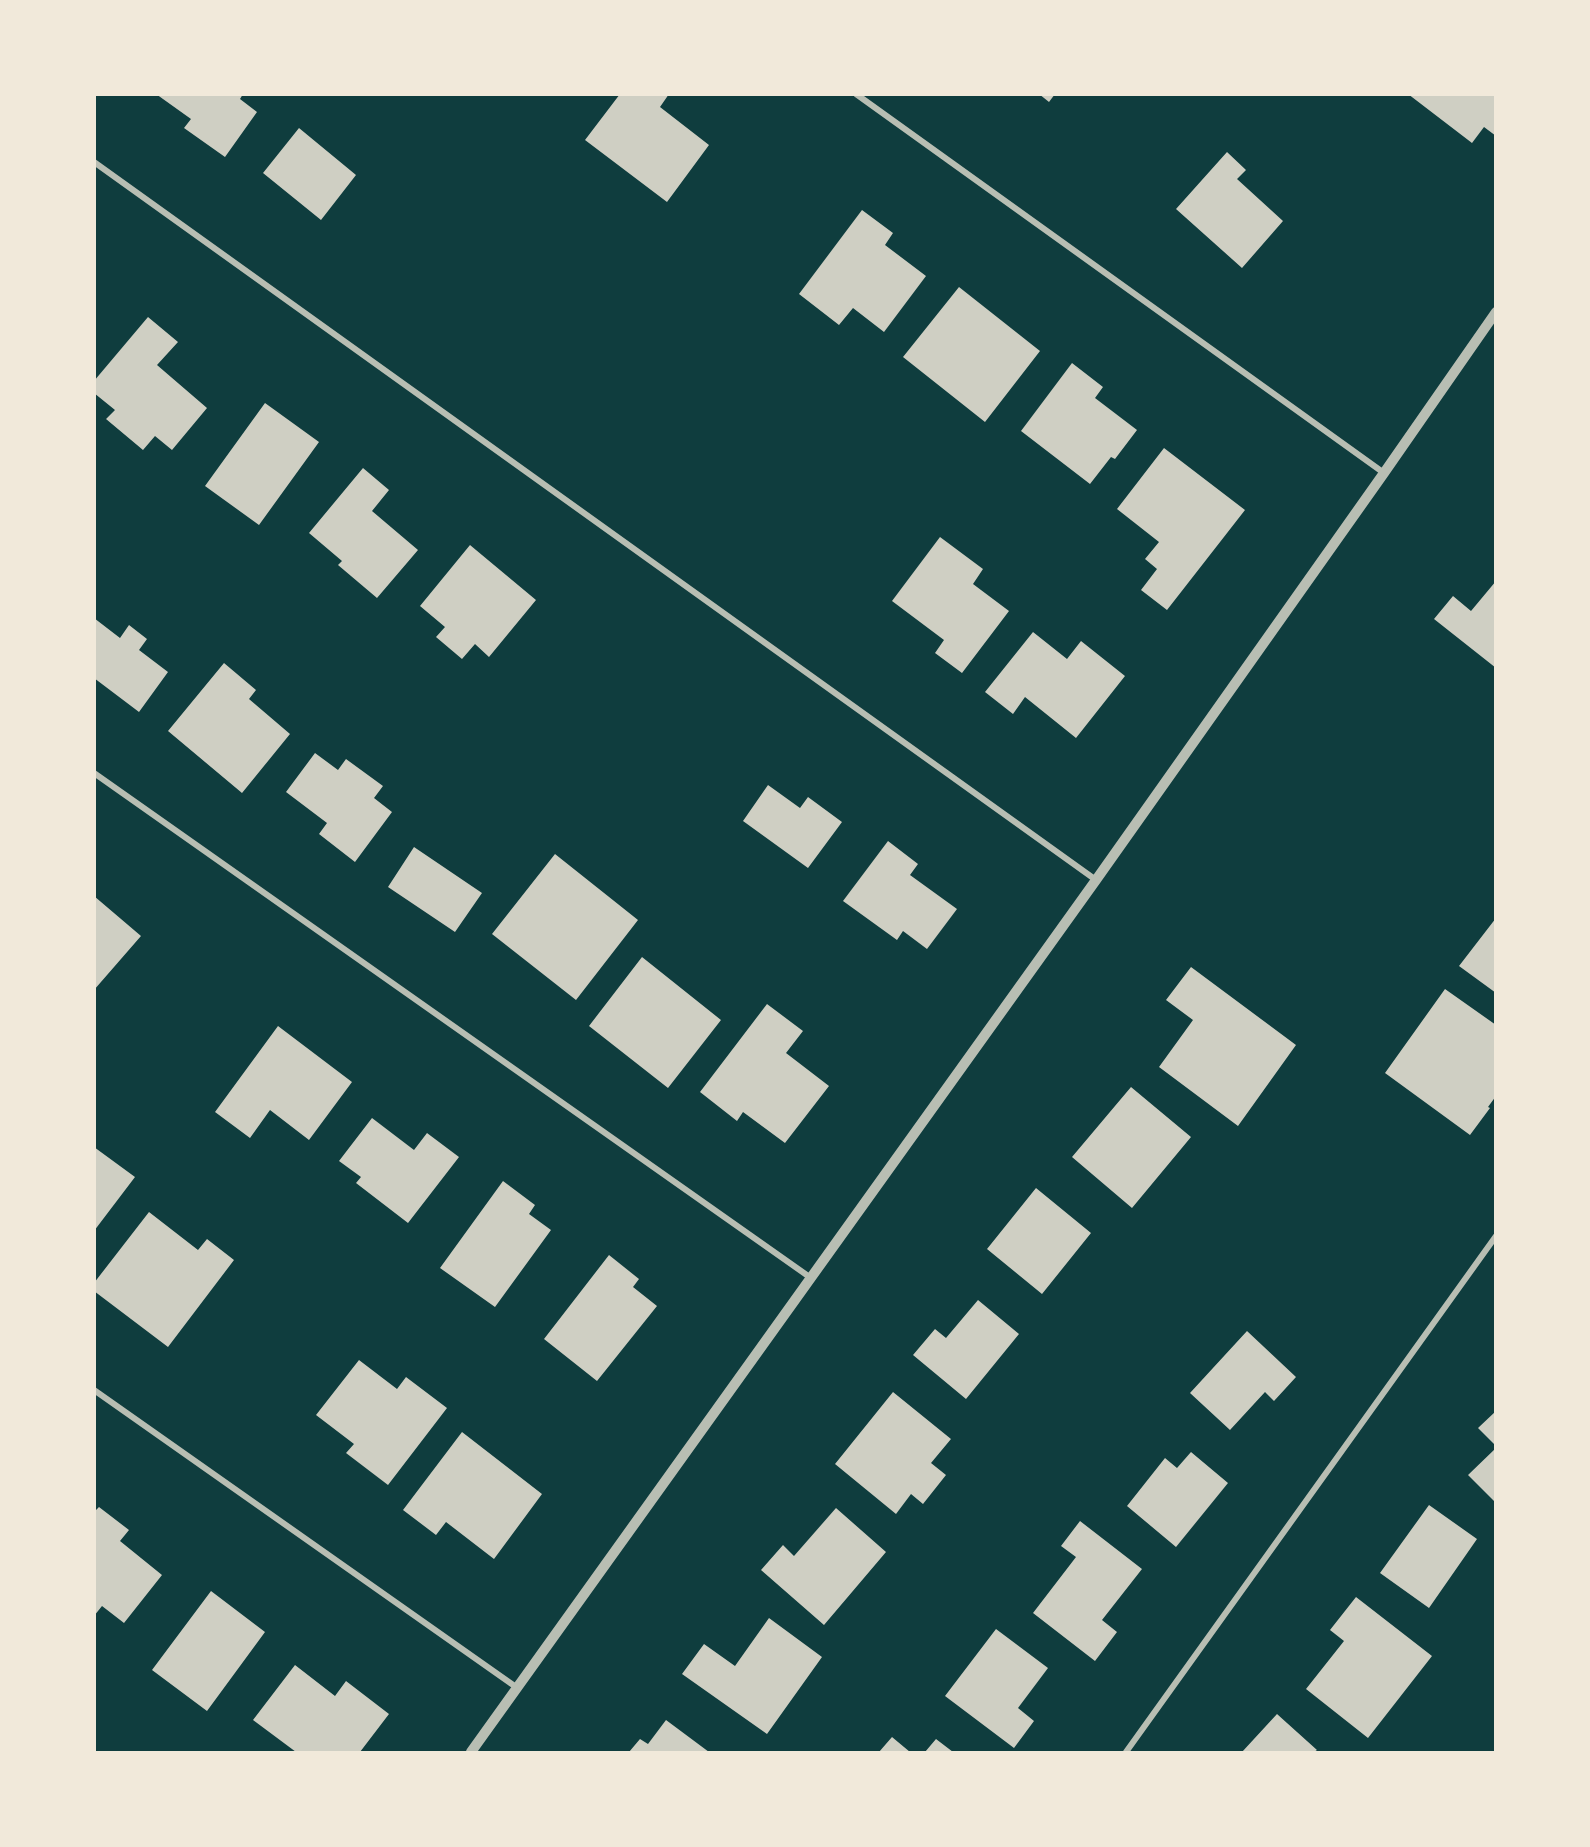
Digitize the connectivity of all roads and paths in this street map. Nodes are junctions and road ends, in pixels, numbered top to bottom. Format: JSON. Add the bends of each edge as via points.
{"nodes":[{"id":1,"x":856,"y":94,"type":"edge"},
{"id":2,"x":94,"y":162,"type":"edge"},
{"id":3,"x":1496,"y":312,"type":"edge"},
{"id":4,"x":1384,"y":473,"type":"junction"},
{"id":5,"x":94,"y":773,"type":"edge"},
{"id":6,"x":1096,"y":880,"type":"junction"},
{"id":7,"x":1496,"y":1236,"type":"edge"},
{"id":8,"x":812,"y":1278,"type":"junction"},
{"id":9,"x":94,"y":1390,"type":"edge"},
{"id":10,"x":516,"y":1687,"type":"junction"},
{"id":11,"x":471,"y":1752,"type":"edge"},
{"id":12,"x":1126,"y":1752,"type":"edge"}],
"edges":[{"from":1,"to":4,"type":"street"},
{"from":2,"to":6,"type":"street"},
{"from":3,"to":4,"type":"street"},
{"from":4,"to":6,"type":"street"},
{"from":5,"to":8,"type":"street"},
{"from":6,"to":8,"type":"street"},
{"from":7,"to":12,"type":"street"},
{"from":8,"to":10,"type":"street"},
{"from":9,"to":10,"type":"street"},
{"from":10,"to":11,"type":"street"}]}
